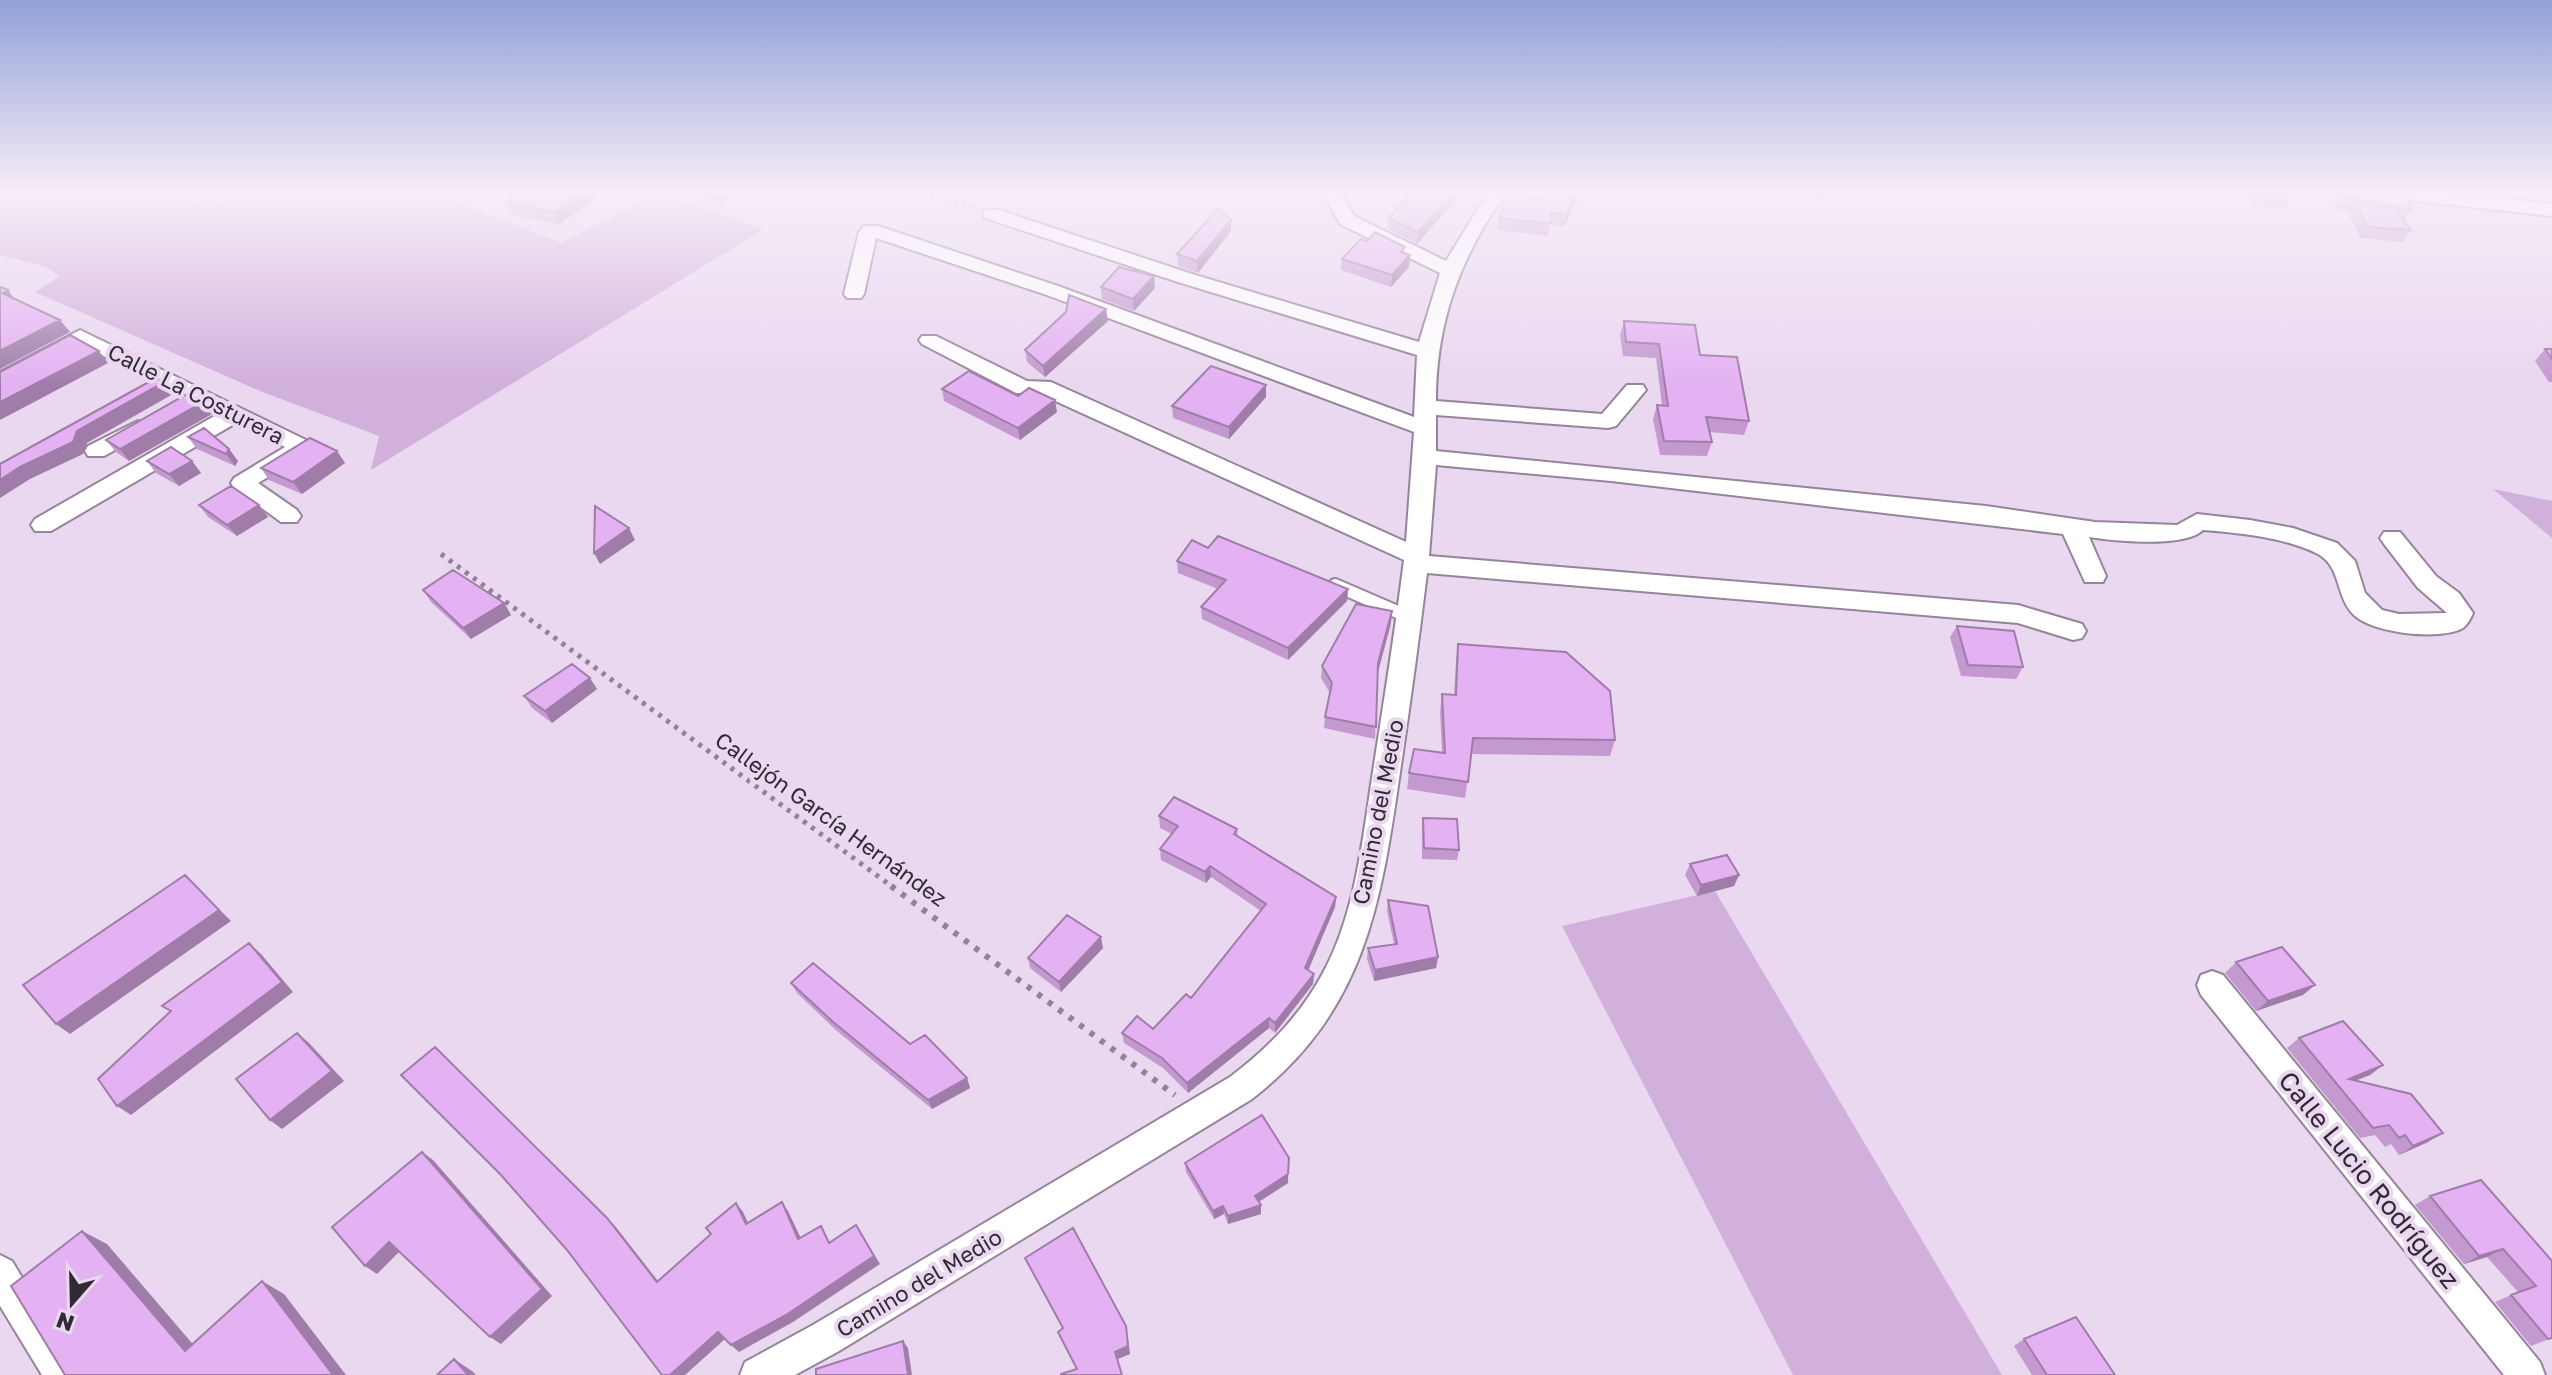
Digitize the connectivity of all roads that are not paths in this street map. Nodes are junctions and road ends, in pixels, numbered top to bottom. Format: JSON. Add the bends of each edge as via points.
{"nodes":[{"id":1,"x":863,"y":255,"type":"edge"},
{"id":2,"x":946,"y":255,"type":"edge"},
{"id":3,"x":1116,"y":255,"type":"edge"},
{"id":4,"x":1419,"y":255,"type":"edge"},
{"id":5,"x":1460,"y":255,"type":"edge"},
{"id":6,"x":1453,"y":272,"type":"junction"},
{"id":7,"x":854,"y":294,"type":"dead end"},
{"id":8,"x":929,"y":340,"type":"dead end"},
{"id":9,"x":1429,"y":352,"type":"junction"},
{"id":10,"x":0,"y":361,"type":"edge"},
{"id":11,"x":20,"y":371,"type":"junction"},
{"id":12,"x":166,"y":378,"type":"junction"},
{"id":13,"x":0,"y":381,"type":"edge"},
{"id":14,"x":1635,"y":390,"type":"dead end"},
{"id":15,"x":139,"y":394,"type":"edge"},
{"id":16,"x":196,"y":394,"type":"junction"},
{"id":17,"x":236,"y":413,"type":"junction"},
{"id":18,"x":1426,"y":431,"type":"junction"},
{"id":19,"x":96,"y":451,"type":"dead end"},
{"id":20,"x":289,"y":516,"type":"dead end"},
{"id":21,"x":43,"y":525,"type":"dead end"},
{"id":22,"x":2072,"y":526,"type":"junction"},
{"id":23,"x":2392,"y":538,"type":"dead end"},
{"id":24,"x":1416,"y":560,"type":"junction"},
{"id":25,"x":2094,"y":576,"type":"dead end"},
{"id":26,"x":1326,"y":581,"type":"edge"},
{"id":27,"x":1409,"y":617,"type":"junction"},
{"id":28,"x":2073,"y":631,"type":"dead end"},
{"id":29,"x":2212,"y":985,"type":"dead end"},
{"id":30,"x":0,"y":1273,"type":"edge"},
{"id":31,"x":63,"y":1375,"type":"edge"},
{"id":32,"x":758,"y":1375,"type":"edge"},
{"id":33,"x":2527,"y":1375,"type":"edge"}],
"edges":[{"from":1,"to":7,"type":"street"},
{"from":2,"to":18,"type":"street"},
{"from":3,"to":9,"type":"street"},
{"from":4,"to":6,"type":"street"},
{"from":5,"to":6,"type":"street","name":"Camino del Medio"},
{"from":6,"to":9,"type":"street","name":"Camino del Medio","via":[[1439,304]]},
{"from":8,"to":24,"type":"street","via":[[1024,388],[1043,387]]},
{"from":9,"to":18,"type":"street","name":"Camino del Medio"},
{"from":10,"to":11,"type":"street"},
{"from":11,"to":12,"type":"street","name":"Calle La Costurera","via":[[80,336]]},
{"from":11,"to":13,"type":"street","name":"Calle La Costurera"},
{"from":12,"to":15,"type":"street"},
{"from":12,"to":16,"type":"street","name":"Calle La Costurera"},
{"from":14,"to":18,"type":"street","via":[[1608,421]]},
{"from":16,"to":17,"type":"street","name":"Calle La Costurera"},
{"from":16,"to":19,"type":"street"},
{"from":17,"to":20,"type":"street","name":"Calle La Costurera","via":[[302,447],[242,483]]},
{"from":17,"to":21,"type":"street"},
{"from":18,"to":22,"type":"street","via":[[1611,473]]},
{"from":18,"to":24,"type":"street","name":"Camino del Medio"},
{"from":22,"to":23,"type":"street","via":[[2164,533],[2188,531],[2205,522],[2294,536],[2340,557],[2354,597],[2367,614],[2387,623],[2455,621],[2461,613],[2427,582]]},
{"from":22,"to":25,"type":"street"},
{"from":24,"to":27,"type":"street","name":"Camino del Medio"},
{"from":24,"to":28,"type":"street","via":[[2018,614]]},
{"from":26,"to":27,"type":"lane"},
{"from":27,"to":32,"type":"street","name":"Camino del Medio","via":[[1374,856],[1357,922],[1337,978],[1282,1058]]},
{"from":29,"to":33,"type":"street","name":"Calle Lucio Rodríguez"},
{"from":30,"to":31,"type":"street"}]}
